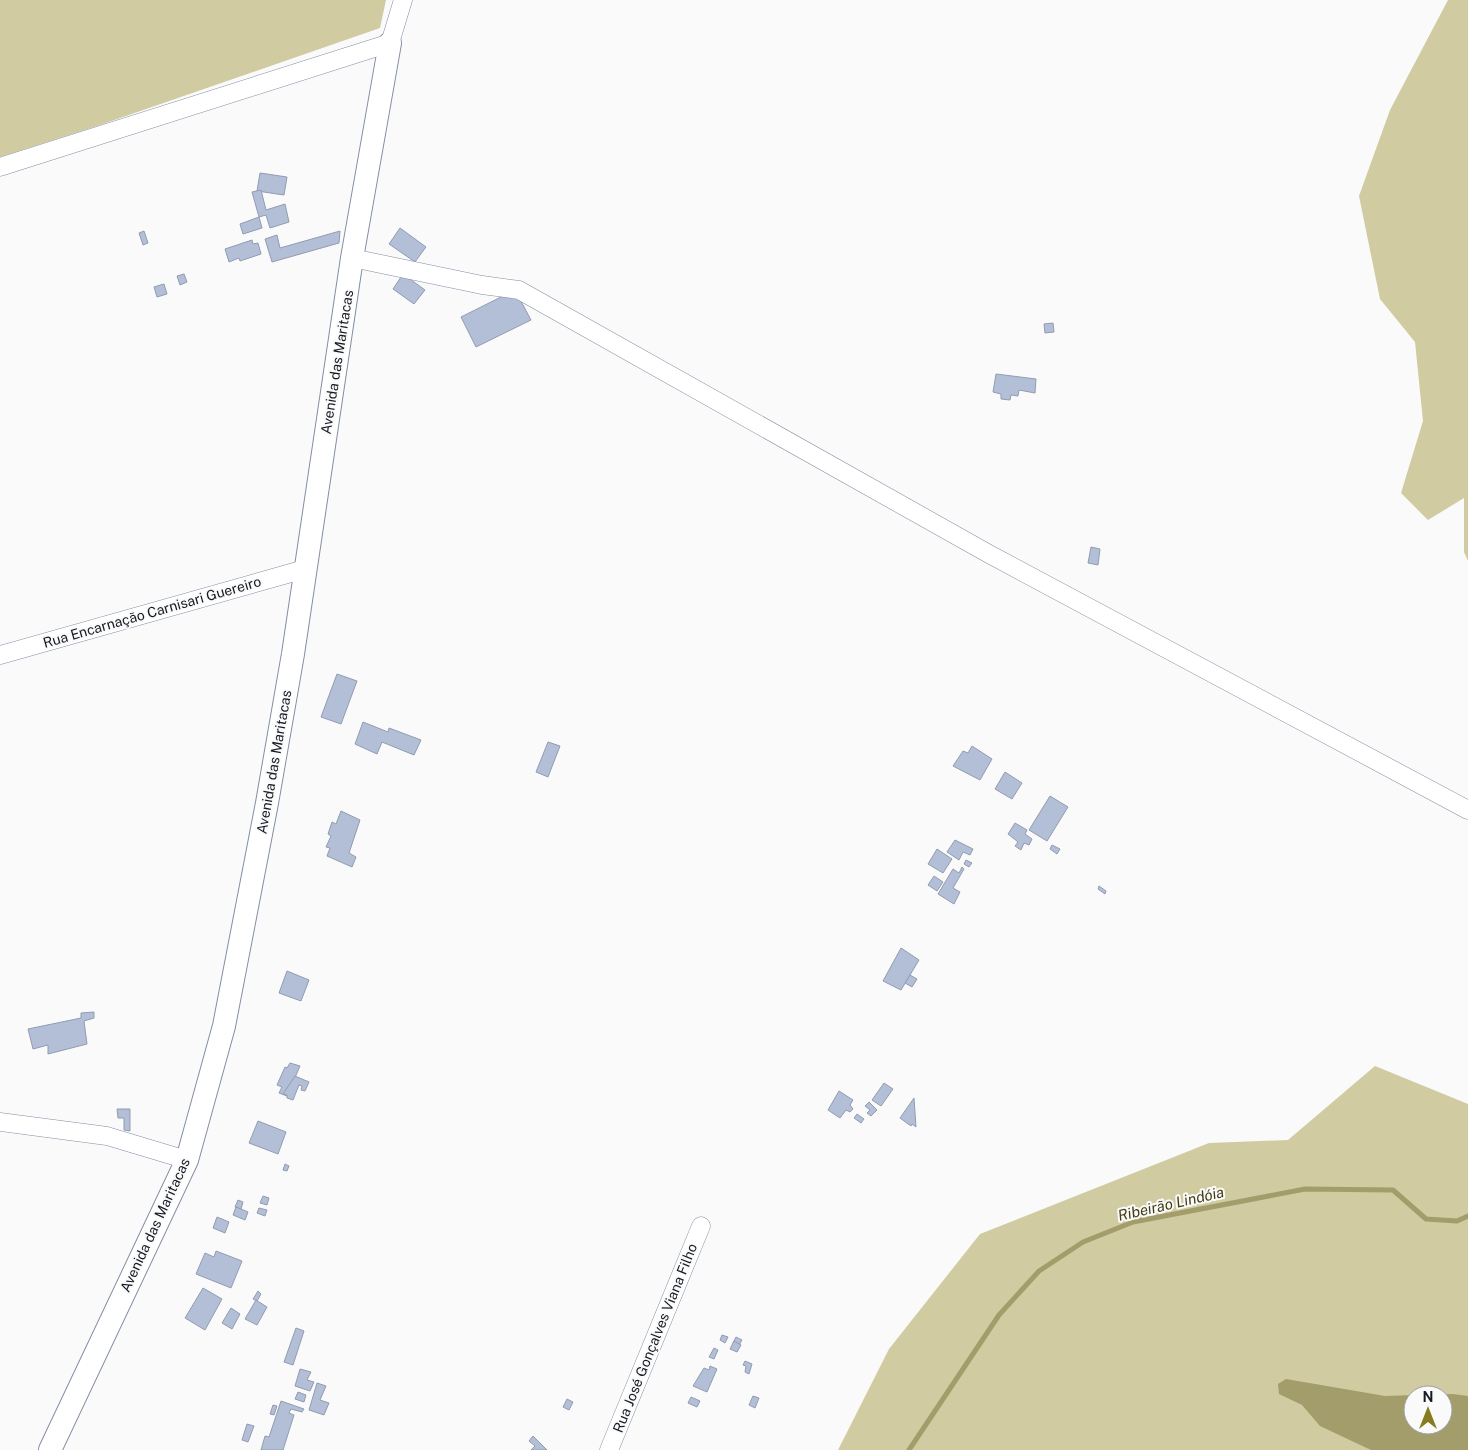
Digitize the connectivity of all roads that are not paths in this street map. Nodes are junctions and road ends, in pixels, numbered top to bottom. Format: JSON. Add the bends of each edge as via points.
{"nodes":[{"id":1,"x":403,"y":0,"type":"edge"},
{"id":2,"x":390,"y":43,"type":"junction"},
{"id":3,"x":0,"y":167,"type":"edge"},
{"id":4,"x":352,"y":258,"type":"junction"},
{"id":5,"x":305,"y":569,"type":"junction"},
{"id":6,"x":0,"y":655,"type":"edge"},
{"id":7,"x":1468,"y":810,"type":"edge"},
{"id":8,"x":0,"y":1122,"type":"edge"},
{"id":9,"x":186,"y":1160,"type":"junction"},
{"id":10,"x":701,"y":1226,"type":"dead end"},
{"id":11,"x":50,"y":1450,"type":"edge"},
{"id":12,"x":609,"y":1450,"type":"edge"}],
"edges":[{"from":1,"to":2,"type":"street"},
{"from":2,"to":3,"type":"street"},
{"from":2,"to":4,"type":"street","name":"Avenida das Maritacas"},
{"from":4,"to":5,"type":"street","name":"Avenida das Maritacas"},
{"from":4,"to":7,"type":"street","via":[[473,284],[519,290],[989,554]]},
{"from":5,"to":6,"type":"street","name":"Rua Encarnação Carnisari Guereiro"},
{"from":5,"to":9,"type":"street","name":"Avenida das Maritacas","via":[[267,803],[226,1017]]},
{"from":8,"to":9,"type":"street","via":[[107,1136]]},
{"from":9,"to":11,"type":"street","name":"Avenida das Maritacas"},
{"from":10,"to":12,"type":"street","name":"Rua José Gonçalves Viana Filho"}]}
